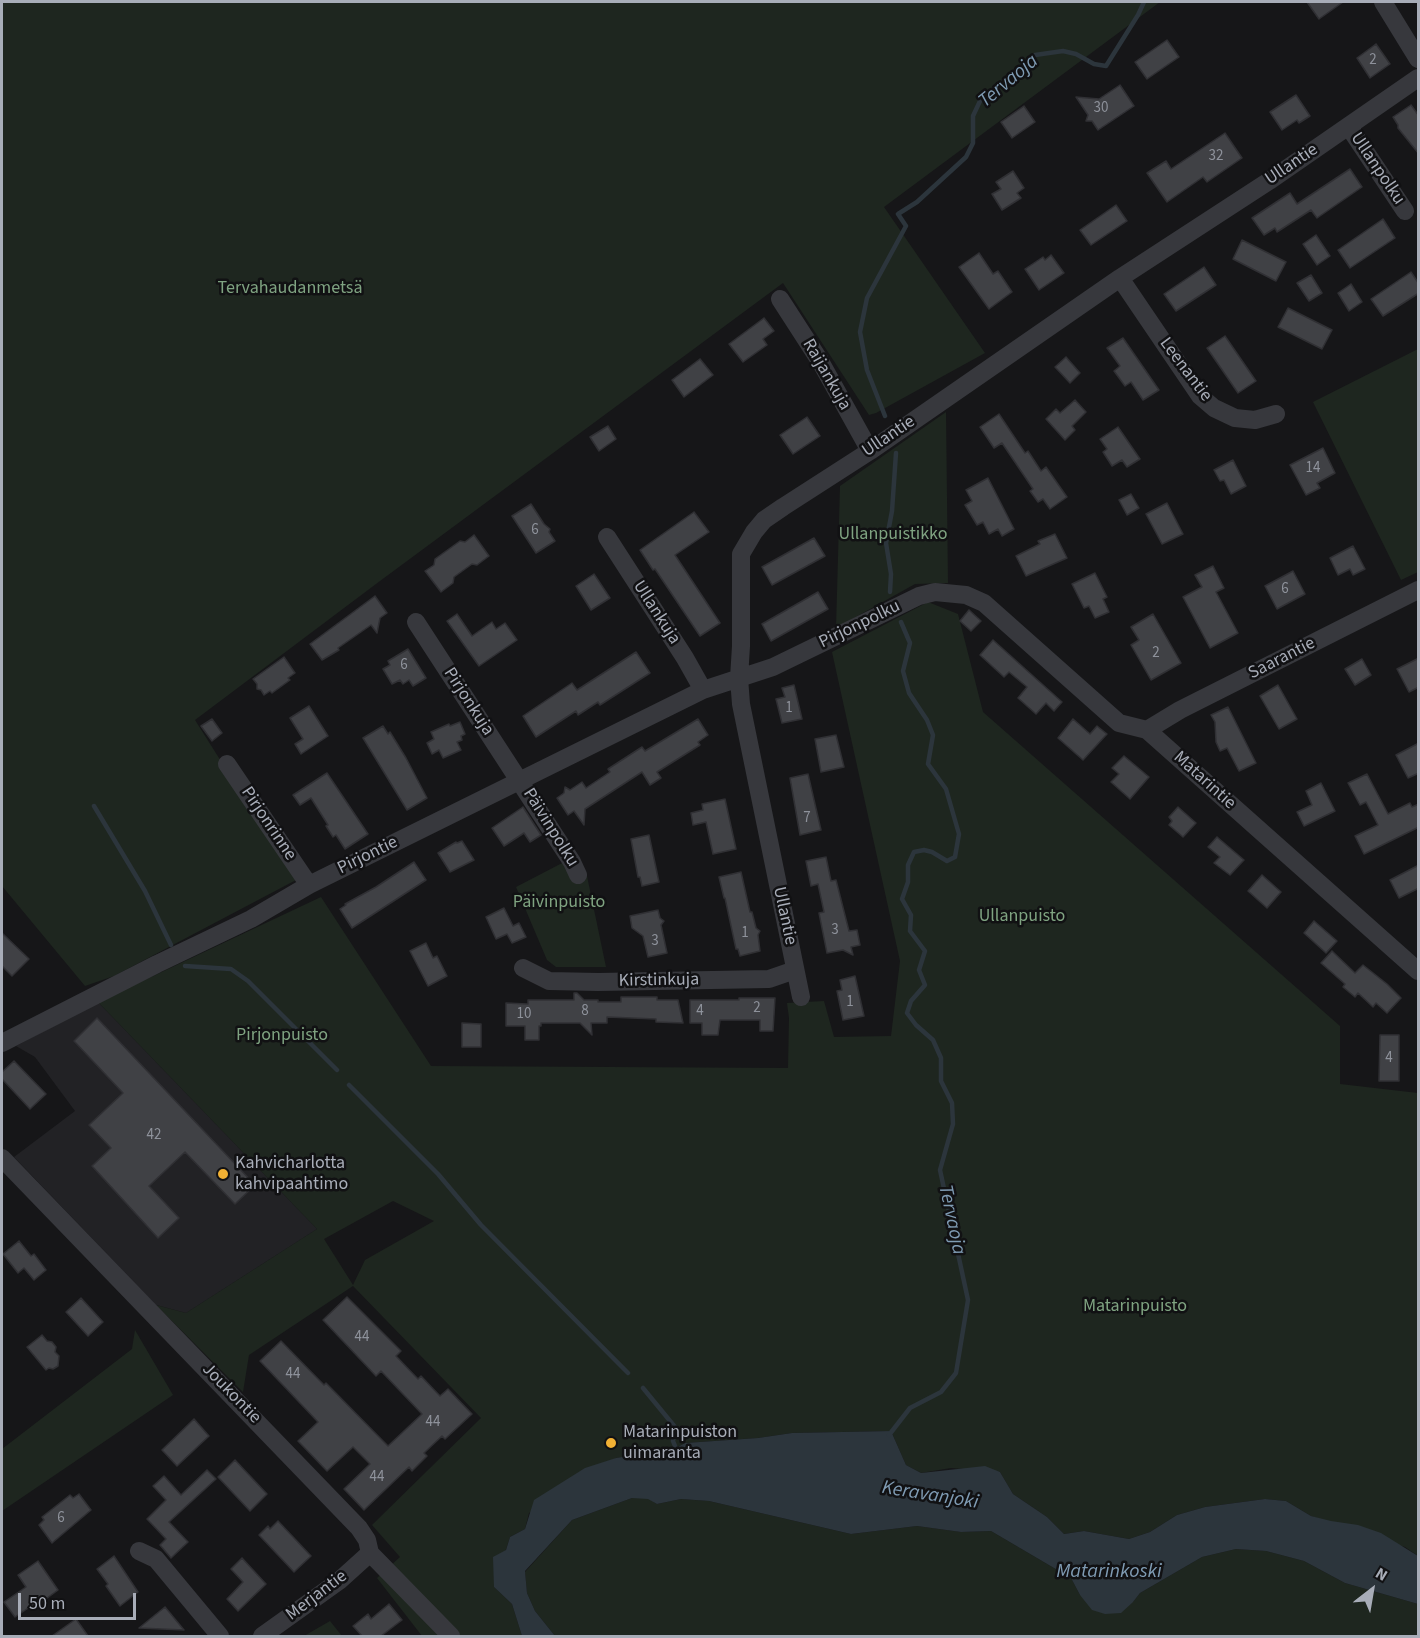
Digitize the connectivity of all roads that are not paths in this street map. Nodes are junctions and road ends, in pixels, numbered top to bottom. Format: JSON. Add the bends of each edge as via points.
{"nodes":[{"id":1,"x":1383,"y":2,"type":"edge"},
{"id":2,"x":1419,"y":59,"type":"edge"},
{"id":3,"x":1419,"y":78,"type":"edge"},
{"id":4,"x":1349,"y":127,"type":"junction"},
{"id":5,"x":1405,"y":211,"type":"dead end"},
{"id":6,"x":1120,"y":278,"type":"junction"},
{"id":7,"x":780,"y":299,"type":"dead end"},
{"id":8,"x":1276,"y":414,"type":"dead end"},
{"id":9,"x":870,"y":451,"type":"junction"},
{"id":10,"x":607,"y":537,"type":"dead end"},
{"id":11,"x":1419,"y":590,"type":"edge"},
{"id":12,"x":984,"y":603,"type":"joint"},
{"id":13,"x":416,"y":622,"type":"dead end"},
{"id":14,"x":739,"y":678,"type":"junction"},
{"id":15,"x":703,"y":690,"type":"junction"},
{"id":16,"x":1147,"y":729,"type":"junction"},
{"id":17,"x":227,"y":764,"type":"dead end"},
{"id":18,"x":521,"y":782,"type":"junction"},
{"id":19,"x":578,"y":875,"type":"dead end"},
{"id":20,"x":309,"y":885,"type":"junction"},
{"id":21,"x":524,"y":968,"type":"dead end"},
{"id":22,"x":795,"y":970,"type":"junction"},
{"id":23,"x":1419,"y":971,"type":"edge"},
{"id":24,"x":801,"y":997,"type":"dead end"},
{"id":25,"x":2,"y":1043,"type":"edge"},
{"id":26,"x":4,"y":1165,"type":"edge"},
{"id":27,"x":139,"y":1551,"type":"dead end"},
{"id":28,"x":370,"y":1553,"type":"junction"},
{"id":29,"x":220,"y":1636,"type":"edge"},
{"id":30,"x":262,"y":1636,"type":"edge"},
{"id":31,"x":451,"y":1636,"type":"edge"}],
"edges":[{"from":1,"to":2,"type":"street"},
{"from":3,"to":4,"type":"street","name":"Ullantie"},
{"from":4,"to":5,"type":"street","name":"Ullanpolku"},
{"from":4,"to":6,"type":"street","name":"Ullantie"},
{"from":6,"to":8,"type":"street","name":"Leenantie","via":[[1200,396],[1235,418],[1255,420]]},
{"from":6,"to":9,"type":"street","name":"Ullantie"},
{"from":7,"to":9,"type":"street","name":"Raijankuja"},
{"from":9,"to":14,"type":"street","name":"Ullantie","via":[[764,520],[749,539],[741,554]]},
{"from":10,"to":15,"type":"street","name":"Ullankuja"},
{"from":11,"to":16,"type":"street","name":"Saarantie"},
{"from":12,"to":14,"type":"street","name":"Pirjonpolku","via":[[966,595],[935,591],[773,668]]},
{"from":12,"to":16,"type":"street","name":"Matarintie","via":[[1119,723]]},
{"from":13,"to":18,"type":"street","name":"Pirjonkuja"},
{"from":14,"to":15,"type":"street","name":"Pirjontie"},
{"from":14,"to":22,"type":"street","name":"Ullantie"},
{"from":15,"to":18,"type":"street","name":"Pirjontie"},
{"from":16,"to":23,"type":"street","name":"Matarintie"},
{"from":17,"to":20,"type":"street","name":"Pirjonrinne"},
{"from":18,"to":19,"type":"street","name":"Päivinpolku"},
{"from":18,"to":20,"type":"street","name":"Pirjontie"},
{"from":20,"to":25,"type":"street","name":"Pirjontie","via":[[251,919]]},
{"from":21,"to":22,"type":"street","name":"Kirstinkuja","via":[[549,981],[598,982],[769,979]]},
{"from":22,"to":24,"type":"street","name":"Ullantie"},
{"from":26,"to":28,"type":"street","name":"Joukontie","via":[[358,1528]]},
{"from":27,"to":29,"type":"street","via":[[156,1559]]},
{"from":28,"to":30,"type":"street","name":"Merjantie","via":[[339,1581]]},
{"from":28,"to":31,"type":"street","name":"Joukontie"}]}
